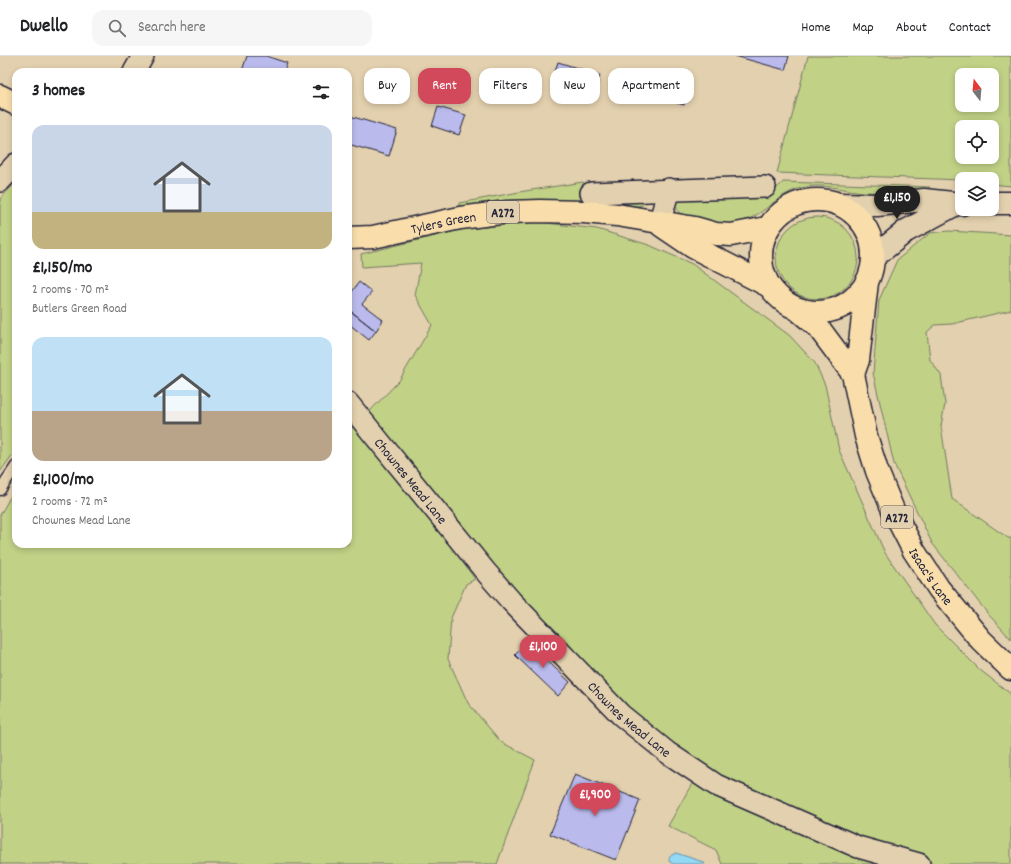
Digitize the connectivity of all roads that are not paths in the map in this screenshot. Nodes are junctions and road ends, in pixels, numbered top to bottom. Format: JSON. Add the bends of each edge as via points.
{"nodes":[{"id":1,"x":143,"y":56,"type":"edge"},
{"id":2,"x":136,"y":68,"type":"edge"},
{"id":3,"x":0,"y":96,"type":"edge"},
{"id":4,"x":12,"y":102,"type":"edge"},
{"id":5,"x":12,"y":168,"type":"edge"},
{"id":6,"x":0,"y":181,"type":"edge"},
{"id":7,"x":765,"y":187,"type":"dead end"},
{"id":8,"x":669,"y":189,"type":"junction"},
{"id":9,"x":591,"y":192,"type":"dead end"},
{"id":10,"x":999,"y":203,"type":"edge"},
{"id":11,"x":1011,"y":203,"type":"edge"},
{"id":12,"x":840,"y":204,"type":"junction"},
{"id":13,"x":955,"y":204,"type":"edge"},
{"id":14,"x":955,"y":206,"type":"edge"},
{"id":15,"x":659,"y":224,"type":"junction"},
{"id":16,"x":767,"y":228,"type":"junction"},
{"id":17,"x":352,"y":238,"type":"edge"},
{"id":18,"x":874,"y":257,"type":"junction"},
{"id":19,"x":867,"y":282,"type":"junction"},
{"id":20,"x":769,"y":286,"type":"junction"},
{"id":21,"x":797,"y":309,"type":"junction"},
{"id":22,"x":853,"y":374,"type":"junction"},
{"id":23,"x":352,"y":408,"type":"edge"},
{"id":24,"x":12,"y":472,"type":"edge"},
{"id":25,"x":0,"y":490,"type":"edge"},
{"id":26,"x":1011,"y":669,"type":"edge"},
{"id":27,"x":920,"y":864,"type":"edge"}],
"edges":[{"from":1,"to":2,"type":"street"},
{"from":3,"to":4,"type":"highway"},
{"from":5,"to":6,"type":"street"},
{"from":7,"to":8,"type":"street"},
{"from":8,"to":9,"type":"street"},
{"from":8,"to":15,"type":"street"},
{"from":10,"to":11,"type":"main road"},
{"from":12,"to":13,"type":"main road","via":[[876,205],[924,200]]},
{"from":12,"to":16,"type":"highway","via":[[824,199],[797,203],[778,214]]},
{"from":12,"to":18,"type":"highway","via":[[854,213],[865,225],[872,240]]},
{"from":14,"to":18,"type":"main road","via":[[906,230]]},
{"from":15,"to":16,"type":"highway","name":"Tylers Green","number":"A272","via":[[731,235]]},
{"from":15,"to":17,"type":"highway","name":"Tylers Green","number":"A272","via":[[617,215],[584,212],[507,212],[447,220],[373,237]]},
{"from":15,"to":20,"type":"highway","name":"Tylers Green","number":"A272","via":[[693,247]]},
{"from":16,"to":20,"type":"highway","via":[[760,257],[762,272]]},
{"from":18,"to":19,"type":"highway"},
{"from":19,"to":21,"type":"highway","via":[[858,295],[845,305],[829,311]]},
{"from":19,"to":22,"type":"highway","name":"Isaac's Lane","number":"A272","via":[[858,360]]},
{"from":20,"to":21,"type":"highway","via":[[781,299]]},
{"from":21,"to":22,"type":"highway","name":"Isaac's Lane","number":"A272","via":[[818,327]]},
{"from":22,"to":26,"type":"highway","name":"Isaac's Lane","number":"A272","via":[[866,436],[877,471],[914,551],[939,589],[976,635]]},
{"from":23,"to":27,"type":"street","name":"Chownes Mead Lane","via":[[511,601],[621,715],[668,753],[716,786],[858,847]]},
{"from":24,"to":25,"type":"lane"}]}
